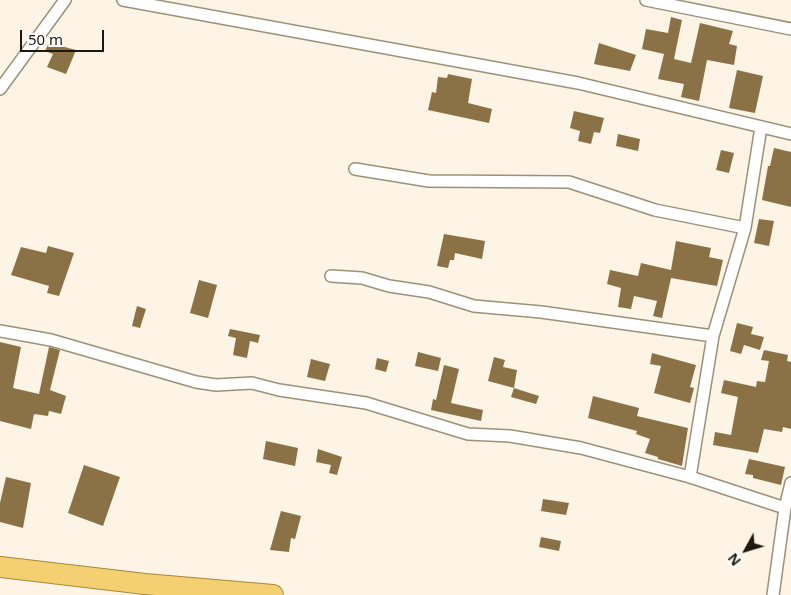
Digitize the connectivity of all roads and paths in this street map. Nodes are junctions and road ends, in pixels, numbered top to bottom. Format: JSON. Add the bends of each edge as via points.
{"nodes":[{"id":1,"x":65,"y":0,"type":"edge"},
{"id":2,"x":123,"y":0,"type":"edge"},
{"id":3,"x":646,"y":0,"type":"edge"},
{"id":4,"x":791,"y":28,"type":"edge"},
{"id":5,"x":0,"y":89,"type":"edge"},
{"id":6,"x":761,"y":127,"type":"junction"},
{"id":7,"x":791,"y":134,"type":"edge"},
{"id":8,"x":356,"y":169,"type":"dead end"},
{"id":9,"x":745,"y":228,"type":"junction"},
{"id":10,"x":331,"y":276,"type":"dead end"},
{"id":11,"x":0,"y":331,"type":"edge"},
{"id":12,"x":713,"y":336,"type":"junction"},
{"id":13,"x":690,"y":477,"type":"junction"},
{"id":14,"x":791,"y":483,"type":"edge"},
{"id":15,"x":785,"y":508,"type":"junction"},
{"id":16,"x":0,"y":566,"type":"edge"},
{"id":17,"x":273,"y":595,"type":"edge"},
{"id":18,"x":773,"y":595,"type":"edge"}],
"edges":[{"from":1,"to":5,"type":"street"},
{"from":2,"to":6,"type":"street","via":[[578,83]]},
{"from":3,"to":4,"type":"street"},
{"from":6,"to":7,"type":"street"},
{"from":6,"to":9,"type":"street"},
{"from":8,"to":9,"type":"street","via":[[429,181],[569,182],[655,210]]},
{"from":9,"to":12,"type":"street"},
{"from":10,"to":12,"type":"street","via":[[362,278],[429,292],[474,306]]},
{"from":11,"to":13,"type":"street","via":[[51,340],[196,382],[216,385],[252,383],[366,402],[468,434],[510,436],[582,448]]},
{"from":12,"to":13,"type":"street"},
{"from":13,"to":15,"type":"street"},
{"from":14,"to":15,"type":"street"},
{"from":15,"to":18,"type":"street"},
{"from":16,"to":17,"type":"highway","via":[[145,584]]}]}
